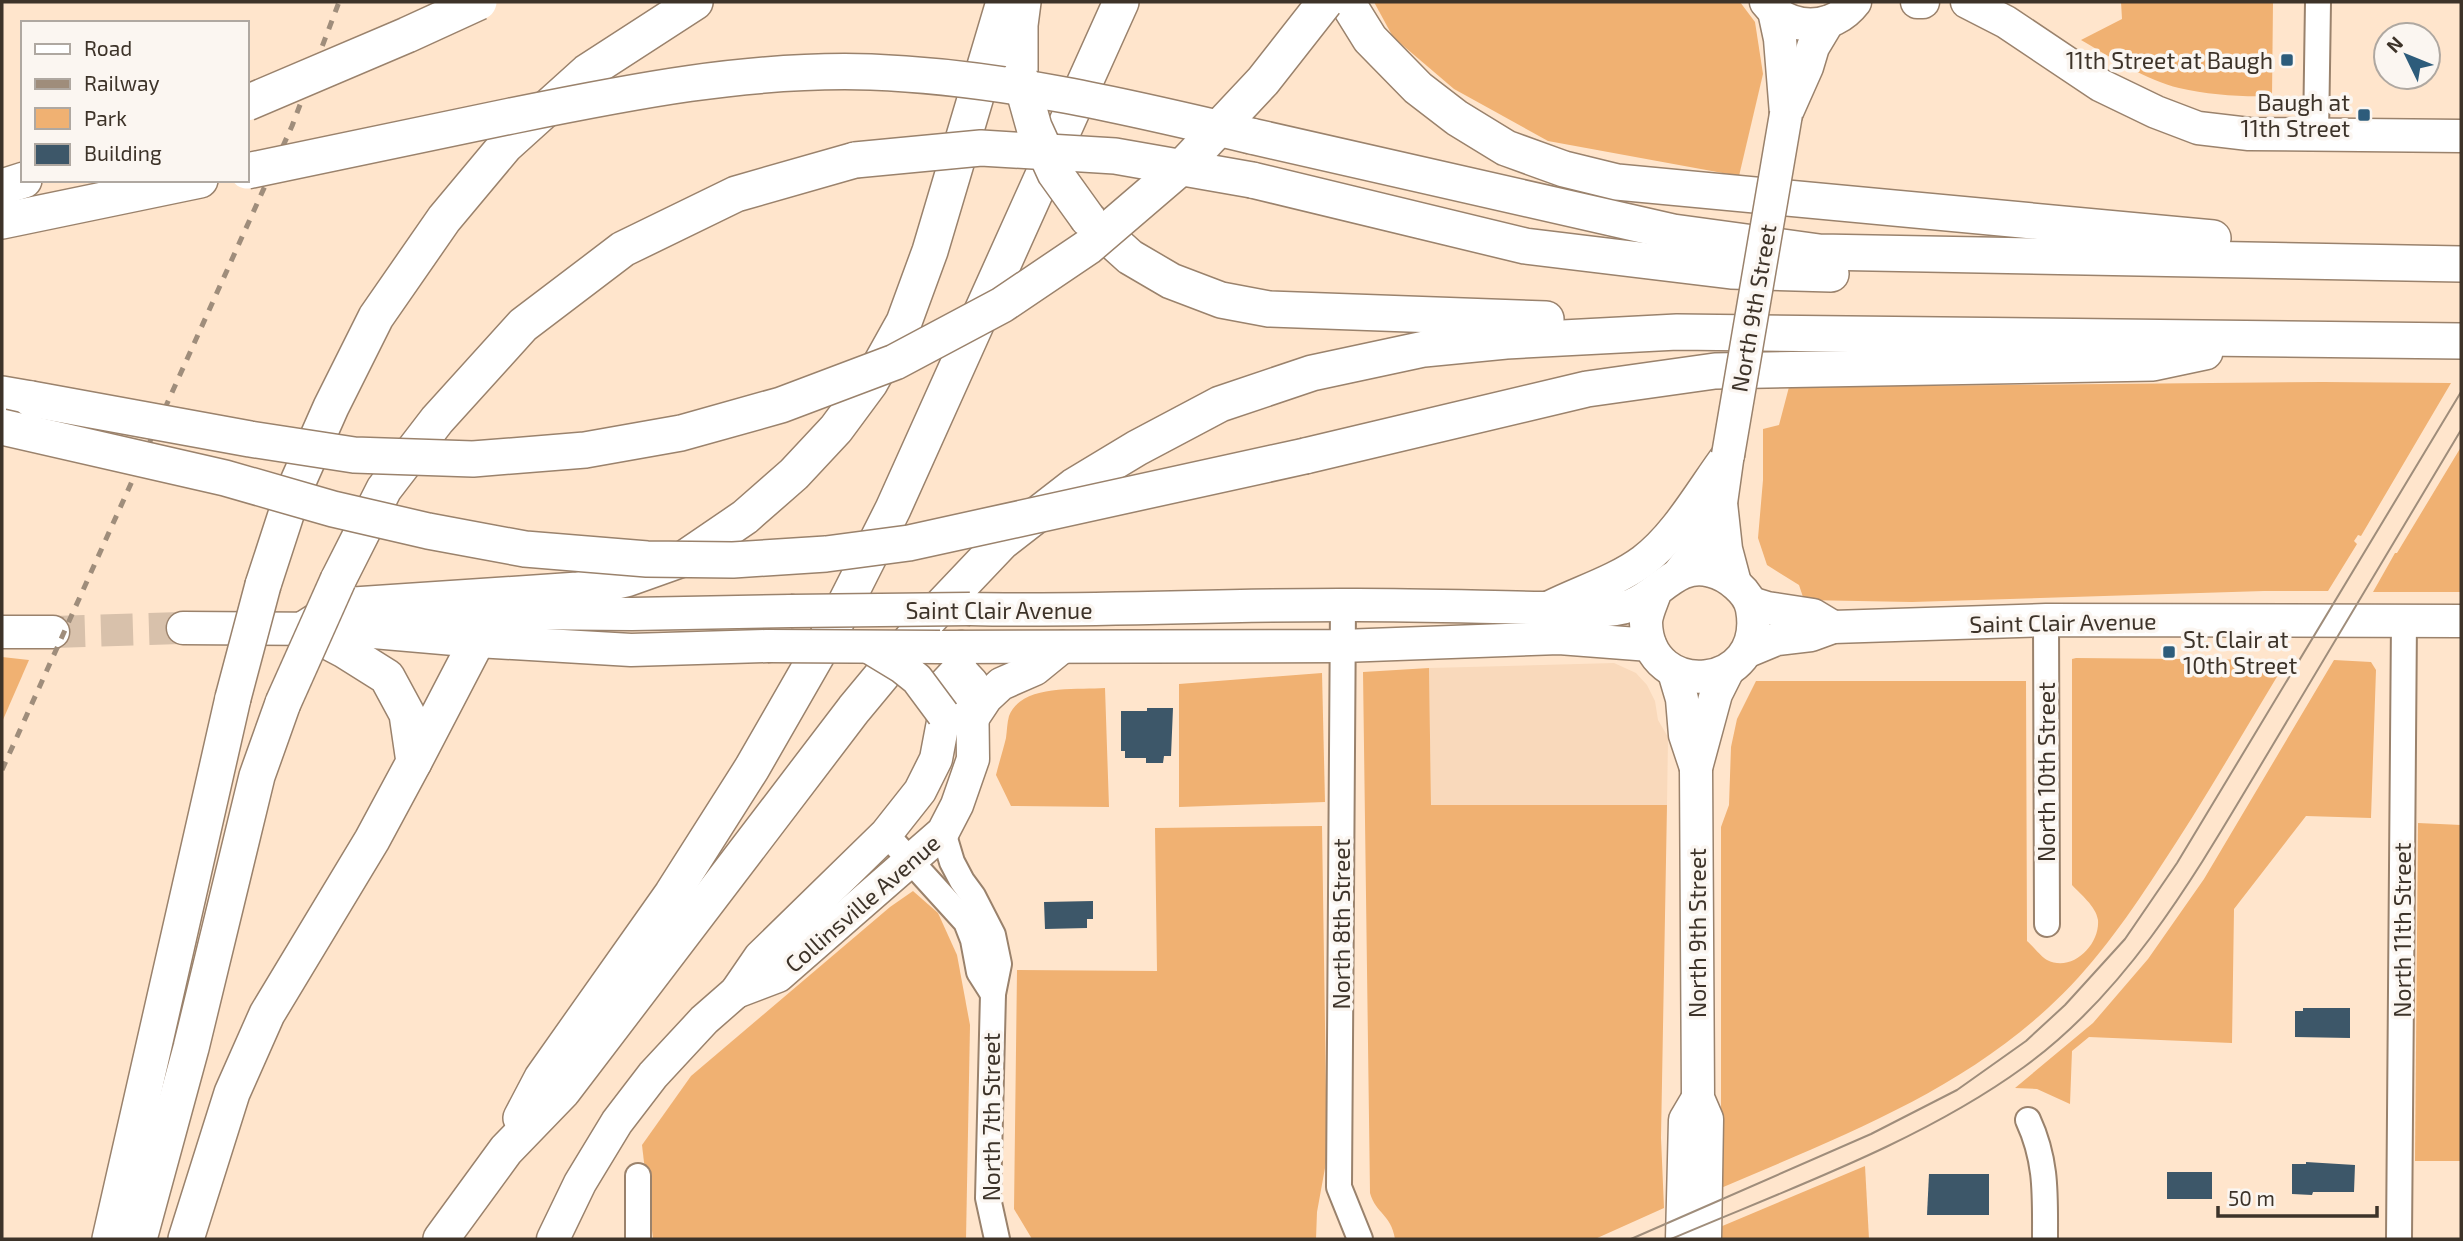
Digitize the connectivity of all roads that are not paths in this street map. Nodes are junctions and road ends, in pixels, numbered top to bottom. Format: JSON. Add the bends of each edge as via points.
{"nodes":[{"id":1,"x":479,"y":2,"type":"edge"},
{"id":2,"x":695,"y":2,"type":"edge"},
{"id":3,"x":1004,"y":2,"type":"edge"},
{"id":4,"x":1023,"y":2,"type":"edge"},
{"id":5,"x":1121,"y":2,"type":"edge"},
{"id":6,"x":1325,"y":2,"type":"edge"},
{"id":7,"x":1347,"y":2,"type":"edge"},
{"id":8,"x":1857,"y":2,"type":"edge"},
{"id":9,"x":1917,"y":2,"type":"edge"},
{"id":10,"x":1923,"y":2,"type":"edge"},
{"id":11,"x":1967,"y":2,"type":"edge"},
{"id":12,"x":2318,"y":2,"type":"edge"},
{"id":13,"x":1770,"y":6,"type":"edge"},
{"id":14,"x":1828,"y":22,"type":"junction"},
{"id":15,"x":248,"y":103,"type":"edge"},
{"id":16,"x":1786,"y":114,"type":"junction"},
{"id":17,"x":2316,"y":135,"type":"junction"},
{"id":18,"x":2461,"y":136,"type":"edge"},
{"id":19,"x":248,"y":171,"type":"edge"},
{"id":20,"x":21,"y":181,"type":"edge"},
{"id":21,"x":190,"y":182,"type":"edge"},
{"id":22,"x":2,"y":187,"type":"edge"},
{"id":23,"x":2,"y":221,"type":"edge"},
{"id":24,"x":2461,"y":248,"type":"edge"},
{"id":25,"x":2461,"y":264,"type":"edge"},
{"id":26,"x":2461,"y":282,"type":"edge"},
{"id":27,"x":1678,"y":332,"type":"junction"},
{"id":28,"x":2268,"y":338,"type":"junction"},
{"id":29,"x":2461,"y":341,"type":"edge"},
{"id":30,"x":2,"y":394,"type":"edge"},
{"id":31,"x":2,"y":427,"type":"edge"},
{"id":32,"x":1728,"y":455,"type":"junction"},
{"id":33,"x":1721,"y":503,"type":"junction"},
{"id":34,"x":1680,"y":572,"type":"junction"},
{"id":35,"x":1655,"y":593,"type":"junction"},
{"id":36,"x":1743,"y":593,"type":"junction"},
{"id":37,"x":1343,"y":605,"type":"junction"},
{"id":38,"x":1548,"y":608,"type":"junction"},
{"id":39,"x":1042,"y":610,"type":"junction"},
{"id":40,"x":911,"y":611,"type":"junction"},
{"id":41,"x":508,"y":613,"type":"junction"},
{"id":42,"x":2046,"y":620,"type":"junction"},
{"id":43,"x":2404,"y":620,"type":"junction"},
{"id":44,"x":2461,"y":621,"type":"edge"},
{"id":45,"x":1833,"y":627,"type":"junction"},
{"id":46,"x":183,"y":628,"type":"tunnel mouth"},
{"id":47,"x":304,"y":629,"type":"junction"},
{"id":48,"x":340,"y":629,"type":"junction"},
{"id":49,"x":2,"y":632,"type":"edge"},
{"id":50,"x":53,"y":632,"type":"tunnel mouth"},
{"id":51,"x":477,"y":641,"type":"junction"},
{"id":52,"x":1650,"y":645,"type":"junction"},
{"id":53,"x":868,"y":646,"type":"junction"},
{"id":54,"x":1342,"y":646,"type":"junction"},
{"id":55,"x":1062,"y":647,"type":"junction"},
{"id":56,"x":952,"y":649,"type":"junction"},
{"id":57,"x":1738,"y":661,"type":"junction"},
{"id":58,"x":1674,"y":672,"type":"junction"},
{"id":59,"x":959,"y":715,"type":"junction"},
{"id":60,"x":414,"y":762,"type":"junction"},
{"id":61,"x":1696,"y":768,"type":"junction"},
{"id":62,"x":943,"y":832,"type":"junction"},
{"id":63,"x":886,"y":834,"type":"junction"},
{"id":64,"x":912,"y":862,"type":"junction"},
{"id":65,"x":2047,"y":924,"type":"dead end"},
{"id":66,"x":736,"y":992,"type":"junction"},
{"id":67,"x":993,"y":993,"type":"junction"},
{"id":68,"x":1698,"y":1098,"type":"junction"},
{"id":69,"x":2028,"y":1120,"type":"dead end"},
{"id":70,"x":506,"y":1150,"type":"junction"},
{"id":71,"x":638,"y":1176,"type":"dead end"},
{"id":72,"x":110,"y":1239,"type":"edge"},
{"id":73,"x":139,"y":1239,"type":"edge"},
{"id":74,"x":186,"y":1239,"type":"edge"},
{"id":75,"x":441,"y":1239,"type":"edge"},
{"id":76,"x":553,"y":1239,"type":"edge"},
{"id":77,"x":638,"y":1239,"type":"edge"},
{"id":78,"x":997,"y":1239,"type":"edge"},
{"id":79,"x":1360,"y":1239,"type":"edge"},
{"id":80,"x":1682,"y":1239,"type":"edge"},
{"id":81,"x":1704,"y":1239,"type":"edge"},
{"id":82,"x":2045,"y":1239,"type":"edge"},
{"id":83,"x":2399,"y":1239,"type":"edge"}],
"edges":[{"from":1,"to":15,"type":"highway","bridge":true},
{"from":2,"to":72,"type":"highway","bridge":true,"via":[[587,72],[505,146],[444,219],[376,317],[337,396],[293,493],[263,585]]},
{"from":3,"to":47,"type":"highway","via":[[930,251],[904,322],[870,383],[794,474],[745,517],[685,558],[626,579],[578,590],[354,605]]},
{"from":4,"to":27,"type":"highway","bridge":true,"via":[[1020,77],[1034,127],[1055,173],[1088,219],[1129,257],[1171,281],[1221,300],[1269,309],[1619,321]]},
{"from":5,"to":70,"type":"highway","via":[[893,509],[837,620],[752,768],[679,882],[542,1078]]},
{"from":6,"to":30,"type":"highway","bridge":true,"via":[[1263,81],[1186,163],[1088,247],[1002,305],[895,362],[781,405],[681,433],[585,450],[473,459],[354,455]]},
{"from":7,"to":24,"type":"highway","via":[[1370,39],[1418,88],[1457,118],[1506,148],[1616,182],[2298,246]]},
{"from":8,"to":14,"type":"main road"},
{"from":9,"to":10,"type":"main road"},
{"from":11,"to":17,"type":"main road","via":[[2006,22],[2100,85],[2156,112],[2198,128]]},
{"from":12,"to":17,"type":"street"},
{"from":13,"to":14,"type":"main road","via":[[1796,23]]},
{"from":13,"to":16,"type":"main road","name":"North 9th Street","via":[[1780,39]]},
{"from":14,"to":16,"type":"main road","name":"North 9th Street"},
{"from":16,"to":32,"type":"main road","name":"North 9th Street","bridge":true},
{"from":17,"to":18,"type":"main road"},
{"from":19,"to":25,"type":"highway","bridge":true,"via":[[689,82],[871,72],[996,82],[1121,104],[1673,232],[1819,252]]},
{"from":20,"to":22,"type":"highway"},
{"from":21,"to":23,"type":"highway"},
{"from":26,"to":73,"type":"highway","bridge":true,"via":[[2022,279],[1731,271],[1525,246],[1252,180],[1115,156],[981,148],[855,160],[736,194],[623,249],[523,325],[437,420],[384,489],[283,703],[257,776]]},
{"from":27,"to":28,"type":"highway"},
{"from":27,"to":70,"type":"highway","via":[[1424,348],[1312,373],[1220,404],[1074,486],[1002,542],[927,621],[854,709],[563,1091]]},
{"from":28,"to":29,"type":"highway"},
{"from":28,"to":31,"type":"highway","bridge":true,"via":[[2153,363],[1715,371],[1587,390],[909,543],[733,560],[647,559],[525,549],[333,509],[225,478]]},
{"from":32,"to":33,"type":"main road","name":"North 9th Street"},
{"from":32,"to":38,"type":"main road","via":[[1673,531],[1644,561]]},
{"from":33,"to":34,"type":"main road","name":"North 9th Street"},
{"from":33,"to":36,"type":"main road","name":"North 9th Street","via":[[1726,549]]},
{"from":34,"to":35,"type":"main road"},
{"from":34,"to":36,"type":"main road","via":[[1710,570]]},
{"from":35,"to":38,"type":"main road","name":"Saint Clair Avenue","via":[[1631,606],[1591,611]]},
{"from":35,"to":52,"type":"main road","via":[[1646,621]]},
{"from":36,"to":45,"type":"main road","name":"Saint Clair Avenue","via":[[1767,608],[1813,615]]},
{"from":36,"to":57,"type":"main road","via":[[1755,628]]},
{"from":37,"to":38,"type":"main road","name":"Saint Clair Avenue"},
{"from":37,"to":39,"type":"main road","name":"Saint Clair Avenue"},
{"from":37,"to":54,"type":"street","name":"North 8th Street"},
{"from":39,"to":40,"type":"main road","name":"Saint Clair Avenue","bridge":true},
{"from":39,"to":56,"type":"main road","via":[[1001,622]]},
{"from":40,"to":41,"type":"main road","name":"Saint Clair Avenue","bridge":true},
{"from":40,"to":56,"type":"main road"},
{"from":41,"to":48,"type":"main road","name":"Saint Clair Avenue"},
{"from":41,"to":51,"type":"highway"},
{"from":42,"to":43,"type":"main road","name":"Saint Clair Avenue"},
{"from":42,"to":45,"type":"main road","name":"Saint Clair Avenue"},
{"from":42,"to":65,"type":"street","name":"North 10th Street"},
{"from":43,"to":44,"type":"main road","name":"Saint Clair Avenue"},
{"from":43,"to":83,"type":"street","name":"North 11th Street"},
{"from":45,"to":57,"type":"main road","name":"Saint Clair Avenue","via":[[1777,639]]},
{"from":46,"to":47,"type":"main road","name":"Saint Clair Avenue"},
{"from":47,"to":48,"type":"main road","name":"Saint Clair Avenue"},
{"from":47,"to":60,"type":"highway","via":[[387,677],[407,715]]},
{"from":48,"to":51,"type":"main road","name":"Saint Clair Avenue"},
{"from":49,"to":50,"type":"main road"},
{"from":51,"to":53,"type":"main road","name":"Saint Clair Avenue","bridge":true,"via":[[631,650]]},
{"from":51,"to":60,"type":"highway"},
{"from":52,"to":54,"type":"main road","name":"Saint Clair Avenue","via":[[1559,638]]},
{"from":52,"to":58,"type":"main road"},
{"from":53,"to":56,"type":"main road","name":"Saint Clair Avenue","bridge":true},
{"from":53,"to":59,"type":"main road","bridge":true,"via":[[902,667]]},
{"from":54,"to":55,"type":"main road","name":"Saint Clair Avenue"},
{"from":54,"to":79,"type":"street","name":"North 8th Street","via":[[1339,1187]]},
{"from":55,"to":56,"type":"main road","name":"Saint Clair Avenue"},
{"from":55,"to":59,"type":"main road"},
{"from":56,"to":59,"type":"main road","name":"Collinsville Avenue","via":[[944,685]]},
{"from":57,"to":58,"type":"main road","via":[[1702,678]]},
{"from":57,"to":61,"type":"main road","name":"North 9th Street","via":[[1716,694]]},
{"from":58,"to":61,"type":"main road","name":"North 9th Street"},
{"from":59,"to":62,"type":"main road","name":"Collinsville Avenue","via":[[973,760]]},
{"from":59,"to":63,"type":"main road","name":"Collinsville Avenue","via":[[920,791]]},
{"from":60,"to":74,"type":"highway","via":[[267,1014],[232,1093]]},
{"from":61,"to":68,"type":"main road","name":"North 9th Street"},
{"from":62,"to":64,"type":"main road","name":"Collinsville Avenue"},
{"from":62,"to":67,"type":"street","name":"North 7th Street","via":[[961,881],[993,935],[999,964]]},
{"from":63,"to":64,"type":"street","name":"North 7th Street"},
{"from":63,"to":66,"type":"main road","name":"Collinsville Avenue","via":[[760,957]]},
{"from":64,"to":66,"type":"main road","name":"Collinsville Avenue","via":[[778,976]]},
{"from":64,"to":67,"type":"street","name":"North 7th Street","via":[[966,922],[979,972]]},
{"from":66,"to":76,"type":"main road","name":"Collinsville Avenue","via":[[653,1074],[617,1122]]},
{"from":67,"to":78,"type":"street","name":"North 7th Street","via":[[989,1198]]},
{"from":68,"to":80,"type":"main road","name":"North 9th Street","via":[[1685,1120]]},
{"from":68,"to":81,"type":"main road","name":"North 9th Street","via":[[1707,1119]]},
{"from":69,"to":82,"type":"street","via":[[2039,1142],[2044,1169]]},
{"from":70,"to":75,"type":"highway"},
{"from":71,"to":77,"type":"street"}]}
